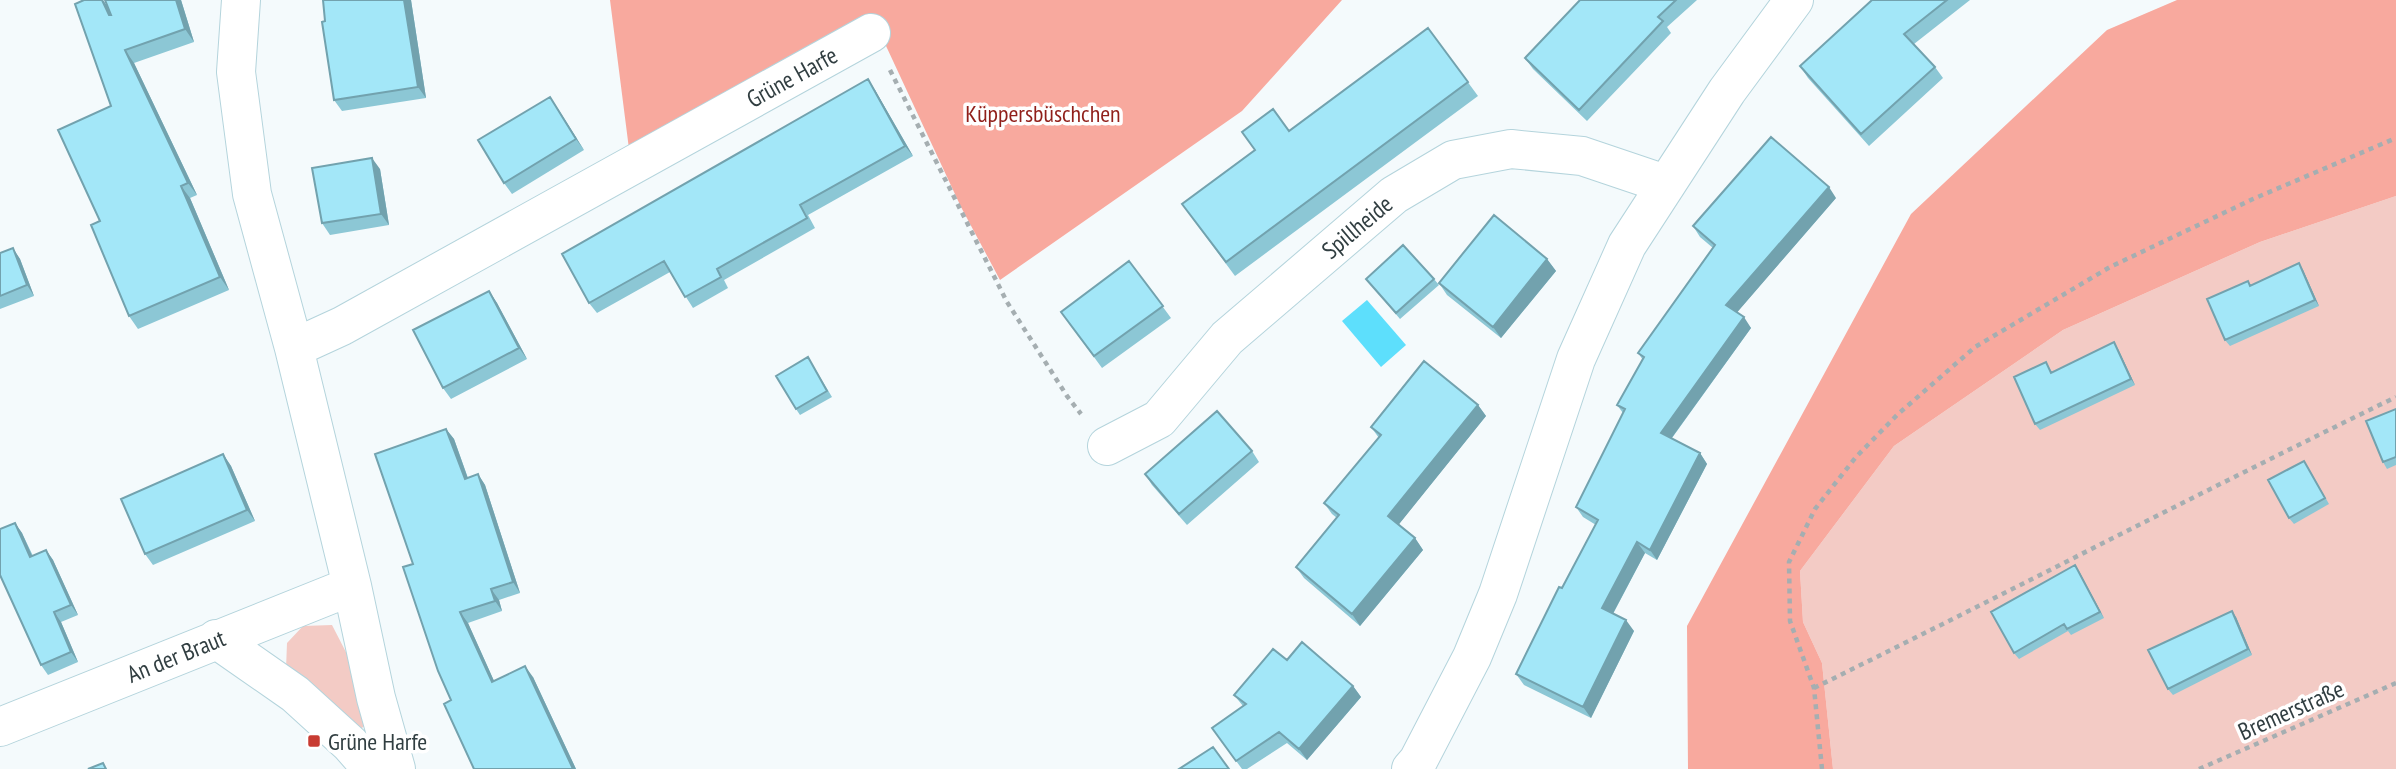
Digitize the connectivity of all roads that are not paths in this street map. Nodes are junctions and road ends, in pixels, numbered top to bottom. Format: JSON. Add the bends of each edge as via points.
{"nodes":[{"id":1,"x":241,"y":0,"type":"edge"},
{"id":2,"x":1794,"y":0,"type":"edge"},
{"id":3,"x":871,"y":33,"type":"road end"},
{"id":4,"x":1665,"y":184,"type":"junction"},
{"id":5,"x":294,"y":348,"type":"junction"},
{"id":6,"x":1107,"y":446,"type":"road end"},
{"id":7,"x":352,"y":586,"type":"junction"},
{"id":8,"x":216,"y":639,"type":"junction"},
{"id":9,"x":0,"y":727,"type":"edge"},
{"id":10,"x":372,"y":769,"type":"edge"},
{"id":11,"x":396,"y":769,"type":"edge"},
{"id":12,"x":1411,"y":769,"type":"edge"}],
"edges":[{"from":1,"to":5,"type":"street","via":[[236,72],[252,194]]},
{"from":2,"to":4,"type":"street"},
{"from":3,"to":5,"type":"street","name":"Grüne Harfe","via":[[342,326]]},
{"from":4,"to":6,"type":"street","name":"Spillheide","via":[[1583,156],[1511,149],[1453,160],[1394,195],[1227,338],[1159,419]]},
{"from":4,"to":12,"type":"street","via":[[1627,246],[1576,359],[1498,594],[1472,657]]},
{"from":5,"to":7,"type":"street"},
{"from":7,"to":8,"type":"street","name":"An der Braut"},
{"from":7,"to":11,"type":"street"},
{"from":8,"to":9,"type":"street","name":"An der Braut"},
{"from":8,"to":10,"type":"street","via":[[295,694]]}]}
